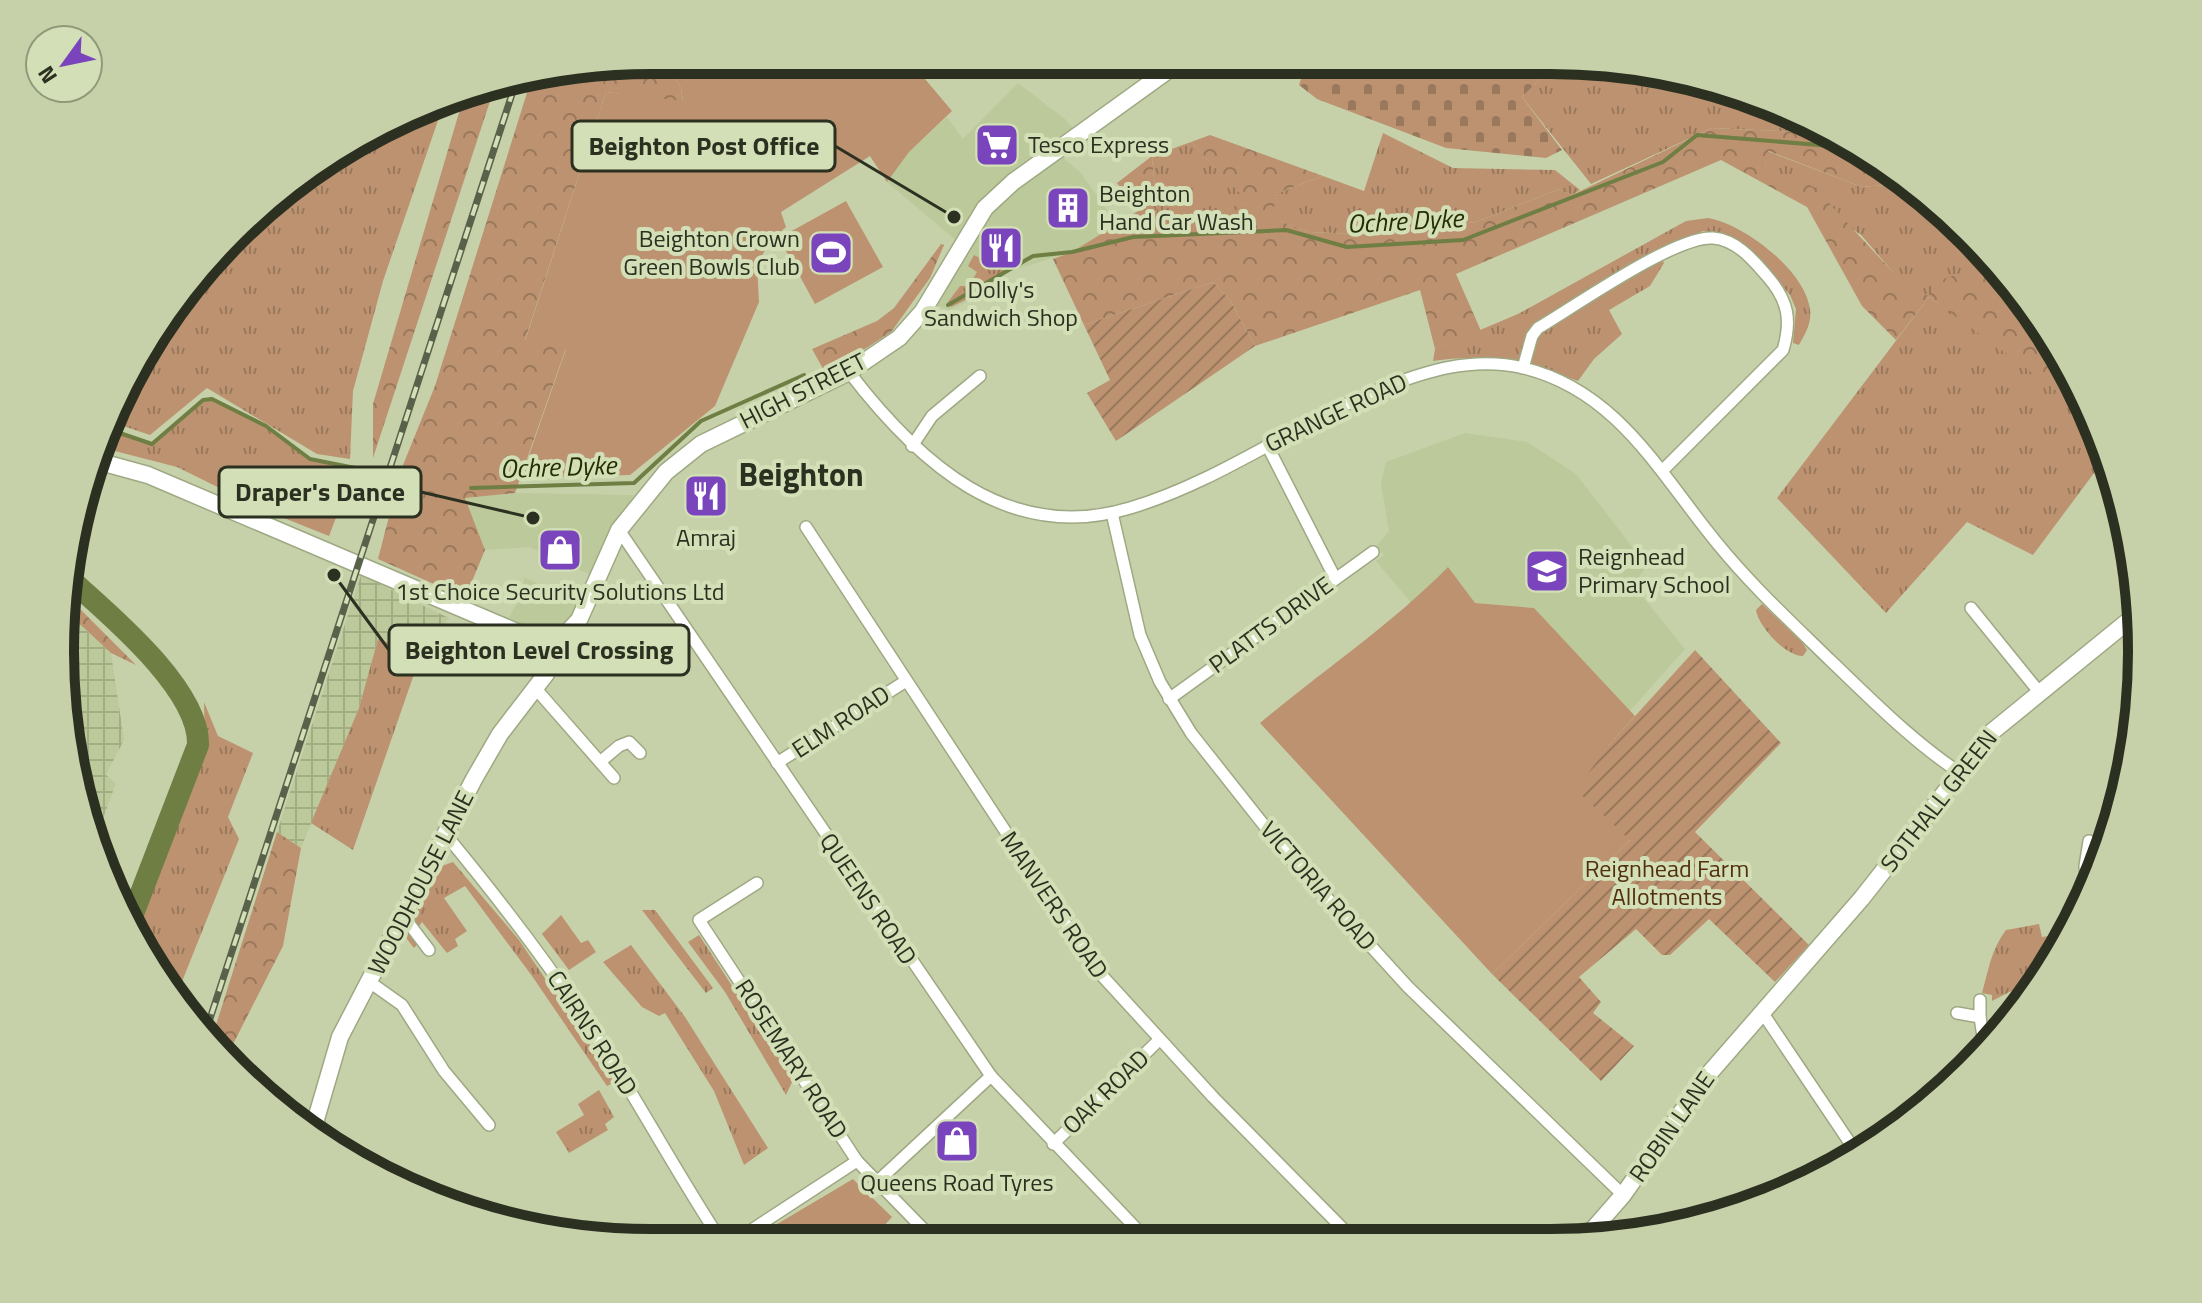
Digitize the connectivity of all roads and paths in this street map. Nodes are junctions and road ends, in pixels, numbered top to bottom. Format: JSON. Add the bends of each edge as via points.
{"nodes":[{"id":1,"x":1163,"y":74,"type":"edge"},
{"id":2,"x":1523,"y":368,"type":"junction"},
{"id":3,"x":849,"y":372,"type":"junction"},
{"id":4,"x":980,"y":376,"type":"dead end"},
{"id":5,"x":1267,"y":445,"type":"junction"},
{"id":6,"x":912,"y":446,"type":"junction"},
{"id":7,"x":106,"y":463,"type":"edge"},
{"id":8,"x":1663,"y":470,"type":"junction"},
{"id":9,"x":1112,"y":513,"type":"junction"},
{"id":10,"x":806,"y":527,"type":"dead end"},
{"id":11,"x":619,"y":530,"type":"junction"},
{"id":12,"x":1373,"y":552,"type":"dead end"},
{"id":13,"x":1335,"y":578,"type":"junction"},
{"id":14,"x":1971,"y":608,"type":"dead end"},
{"id":15,"x":2127,"y":622,"type":"edge"},
{"id":16,"x":552,"y":640,"type":"junction"},
{"id":17,"x":906,"y":681,"type":"junction"},
{"id":18,"x":536,"y":689,"type":"junction"},
{"id":19,"x":2040,"y":693,"type":"junction"},
{"id":20,"x":1169,"y":699,"type":"junction"},
{"id":21,"x":640,"y":753,"type":"dead end"},
{"id":22,"x":600,"y":762,"type":"junction"},
{"id":23,"x":777,"y":763,"type":"junction"},
{"id":24,"x":1960,"y":773,"type":"junction"},
{"id":25,"x":614,"y":778,"type":"dead end"},
{"id":26,"x":446,"y":835,"type":"junction"},
{"id":27,"x":2089,"y":841,"type":"dead end"},
{"id":28,"x":2085,"y":869,"type":"edge"},
{"id":29,"x":757,"y":883,"type":"dead end"},
{"id":30,"x":404,"y":917,"type":"junction"},
{"id":31,"x":429,"y":950,"type":"dead end"},
{"id":32,"x":371,"y":983,"type":"junction"},
{"id":33,"x":1980,"y":1000,"type":"dead end"},
{"id":34,"x":1762,"y":1012,"type":"junction"},
{"id":35,"x":1957,"y":1013,"type":"dead end"},
{"id":36,"x":1980,"y":1017,"type":"junction"},
{"id":37,"x":1983,"y":1035,"type":"edge"},
{"id":38,"x":1159,"y":1040,"type":"junction"},
{"id":39,"x":991,"y":1076,"type":"junction"},
{"id":40,"x":316,"y":1122,"type":"edge"},
{"id":41,"x":489,"y":1125,"type":"dead end"},
{"id":42,"x":1053,"y":1144,"type":"junction"},
{"id":43,"x":1851,"y":1145,"type":"edge"},
{"id":44,"x":857,"y":1161,"type":"junction"},
{"id":45,"x":878,"y":1181,"type":"junction"},
{"id":46,"x":1623,"y":1195,"type":"junction"},
{"id":47,"x":1595,"y":1227,"type":"edge"},
{"id":48,"x":713,"y":1229,"type":"edge"},
{"id":49,"x":753,"y":1229,"type":"edge"},
{"id":50,"x":924,"y":1229,"type":"edge"},
{"id":51,"x":1136,"y":1229,"type":"edge"},
{"id":52,"x":1343,"y":1229,"type":"edge"}],
"edges":[{"from":1,"to":3,"type":"street","name":"HIGH STREET","via":[[1006,188],[985,208],[923,311],[899,338]]},
{"from":2,"to":5,"type":"street","name":"GRANGE ROAD","via":[[1464,364],[1412,376]]},
{"from":2,"to":8,"type":"street","name":"GRANGE ROAD","via":[[1555,379],[1607,410]]},
{"from":2,"to":8,"type":"street","via":[[1538,328],[1678,246],[1712,238],[1738,246],[1783,299],[1788,324],[1783,350]]},
{"from":3,"to":6,"type":"street","name":"GRANGE ROAD"},
{"from":3,"to":11,"type":"street","name":"HIGH STREET","via":[[701,444],[666,472]]},
{"from":4,"to":6,"type":"street","via":[[932,416]]},
{"from":5,"to":9,"type":"street","name":"GRANGE ROAD","via":[[1181,488]]},
{"from":5,"to":13,"type":"street"},
{"from":6,"to":9,"type":"street","name":"GRANGE ROAD","via":[[993,502],[1053,514]]},
{"from":7,"to":16,"type":"street","via":[[148,475],[519,633]]},
{"from":8,"to":24,"type":"street","name":"GRANGE ROAD","via":[[1718,544],[1790,621],[1901,729]]},
{"from":9,"to":20,"type":"street","name":"VICTORIA ROAD","via":[[1131,606]]},
{"from":10,"to":17,"type":"street","name":"MANVERS ROAD"},
{"from":11,"to":16,"type":"street","name":"HIGH STREET","via":[[576,625],[566,636]]},
{"from":11,"to":23,"type":"street","name":"QUEENS ROAD"},
{"from":12,"to":13,"type":"street","name":"PLATTS DRIVE"},
{"from":13,"to":20,"type":"street","name":"PLATTS DRIVE"},
{"from":14,"to":19,"type":"street"},
{"from":15,"to":19,"type":"street","name":"SOTHALL GREEN"},
{"from":16,"to":18,"type":"street","name":"WOODHOUSE LANE","via":[[549,668]]},
{"from":17,"to":23,"type":"street","name":"ELM ROAD"},
{"from":17,"to":38,"type":"street","name":"MANVERS ROAD","via":[[1063,923],[1110,987]]},
{"from":18,"to":22,"type":"street"},
{"from":18,"to":26,"type":"street","name":"WOODHOUSE LANE","via":[[500,734]]},
{"from":19,"to":24,"type":"street","name":"SOTHALL GREEN","via":[[1993,731]]},
{"from":20,"to":46,"type":"street","name":"VICTORIA ROAD","via":[[1286,853],[1387,965]]},
{"from":21,"to":22,"type":"street","via":[[629,742]]},
{"from":22,"to":25,"type":"street"},
{"from":23,"to":39,"type":"street","name":"QUEENS ROAD"},
{"from":24,"to":34,"type":"street","name":"SOTHALL GREEN","via":[[1862,898]]},
{"from":26,"to":30,"type":"street","name":"WOODHOUSE LANE"},
{"from":26,"to":48,"type":"street","name":"CAIRNS ROAD","via":[[550,967]]},
{"from":27,"to":28,"type":"street"},
{"from":29,"to":44,"type":"street","name":"ROSEMARY ROAD","via":[[699,920]]},
{"from":30,"to":31,"type":"street"},
{"from":30,"to":32,"type":"street","name":"WOODHOUSE LANE"},
{"from":32,"to":40,"type":"street","name":"WOODHOUSE LANE","via":[[336,1050]]},
{"from":32,"to":41,"type":"street","via":[[408,1012],[444,1071]]},
{"from":33,"to":36,"type":"street"},
{"from":34,"to":43,"type":"street"},
{"from":34,"to":46,"type":"street","name":"ROBIN LANE","via":[[1707,1076]]},
{"from":35,"to":36,"type":"street"},
{"from":36,"to":37,"type":"street"},
{"from":38,"to":42,"type":"street","name":"OAK ROAD"},
{"from":38,"to":52,"type":"street","name":"MANVERS ROAD"},
{"from":39,"to":42,"type":"street","name":"QUEENS ROAD"},
{"from":39,"to":45,"type":"street"},
{"from":42,"to":51,"type":"street","name":"QUEENS ROAD"},
{"from":44,"to":45,"type":"street","name":"ROSEMARY ROAD"},
{"from":44,"to":49,"type":"street"},
{"from":45,"to":50,"type":"street","name":"ROSEMARY ROAD"},
{"from":46,"to":47,"type":"street","name":"ROBIN LANE"}]}
